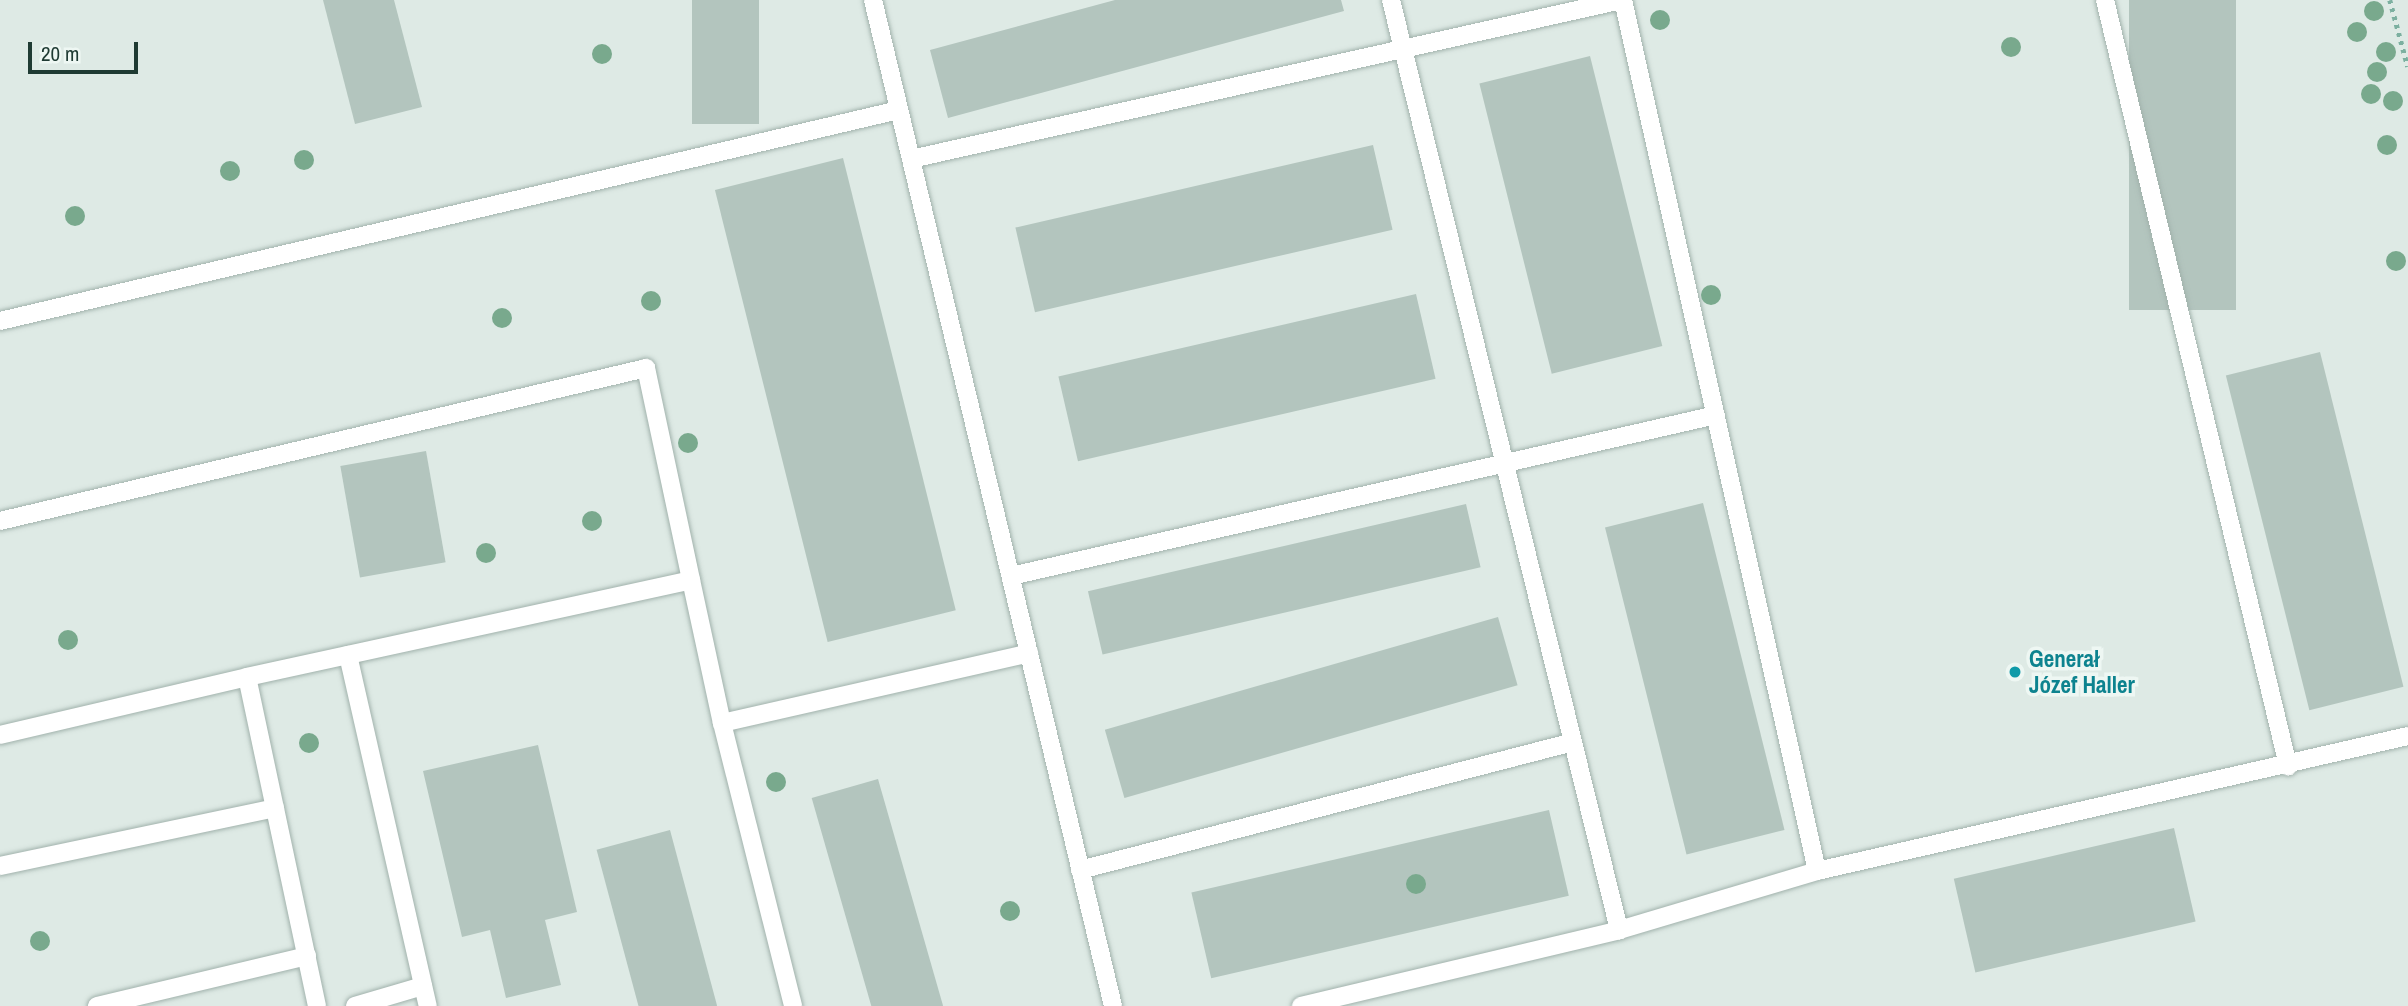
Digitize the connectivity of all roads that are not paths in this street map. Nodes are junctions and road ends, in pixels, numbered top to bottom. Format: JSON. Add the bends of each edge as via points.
{"nodes":[{"id":1,"x":873,"y":0,"type":"edge"},
{"id":2,"x":1391,"y":0,"type":"edge"},
{"id":3,"x":1623,"y":0,"type":"edge"},
{"id":4,"x":2105,"y":0,"type":"edge"},
{"id":5,"x":1402,"y":47,"type":"junction"},
{"id":6,"x":900,"y":110,"type":"junction"},
{"id":7,"x":911,"y":159,"type":"junction"},
{"id":8,"x":0,"y":321,"type":"edge"},
{"id":9,"x":1716,"y":415,"type":"junction"},
{"id":10,"x":1505,"y":466,"type":"junction"},
{"id":11,"x":0,"y":522,"type":"edge"},
{"id":12,"x":1011,"y":576,"type":"junction"},
{"id":13,"x":691,"y":580,"type":"junction"},
{"id":14,"x":1028,"y":653,"type":"junction"},
{"id":15,"x":348,"y":655,"type":"junction"},
{"id":16,"x":247,"y":677,"type":"junction"},
{"id":17,"x":722,"y":723,"type":"junction"},
{"id":18,"x":0,"y":735,"type":"edge"},
{"id":19,"x":2408,"y":736,"type":"edge"},
{"id":20,"x":1573,"y":742,"type":"junction"},
{"id":21,"x":2288,"y":765,"type":"junction"},
{"id":22,"x":275,"y":808,"type":"junction"},
{"id":23,"x":0,"y":866,"type":"edge"},
{"id":24,"x":1080,"y":870,"type":"junction"},
{"id":25,"x":1817,"y":871,"type":"junction"},
{"id":26,"x":1619,"y":930,"type":"junction"},
{"id":27,"x":307,"y":956,"type":"junction"},
{"id":28,"x":423,"y":986,"type":"junction"},
{"id":29,"x":97,"y":1006,"type":"edge"},
{"id":30,"x":317,"y":1006,"type":"edge"},
{"id":31,"x":355,"y":1006,"type":"edge"},
{"id":32,"x":428,"y":1006,"type":"edge"},
{"id":33,"x":793,"y":1006,"type":"edge"},
{"id":34,"x":1113,"y":1006,"type":"edge"},
{"id":35,"x":1301,"y":1006,"type":"edge"}],
"edges":[{"from":1,"to":6,"type":"lane"},
{"from":2,"to":5,"type":"lane"},
{"from":3,"to":5,"type":"lane"},
{"from":3,"to":9,"type":"lane"},
{"from":4,"to":21,"type":"lane"},
{"from":5,"to":7,"type":"lane"},
{"from":5,"to":10,"type":"lane"},
{"from":6,"to":7,"type":"lane"},
{"from":6,"to":8,"type":"lane"},
{"from":7,"to":12,"type":"lane"},
{"from":9,"to":10,"type":"lane"},
{"from":9,"to":25,"type":"lane"},
{"from":10,"to":12,"type":"lane"},
{"from":10,"to":20,"type":"lane"},
{"from":11,"to":13,"type":"lane","via":[[646,368]]},
{"from":12,"to":14,"type":"lane"},
{"from":13,"to":15,"type":"lane"},
{"from":13,"to":17,"type":"lane"},
{"from":14,"to":17,"type":"lane"},
{"from":14,"to":24,"type":"lane"},
{"from":15,"to":16,"type":"lane"},
{"from":15,"to":28,"type":"lane"},
{"from":16,"to":18,"type":"lane"},
{"from":16,"to":22,"type":"lane"},
{"from":17,"to":33,"type":"lane"},
{"from":19,"to":21,"type":"lane"},
{"from":20,"to":24,"type":"lane"},
{"from":20,"to":26,"type":"lane"},
{"from":21,"to":25,"type":"lane"},
{"from":22,"to":23,"type":"lane"},
{"from":22,"to":27,"type":"lane"},
{"from":24,"to":34,"type":"lane"},
{"from":25,"to":26,"type":"lane"},
{"from":26,"to":35,"type":"lane"},
{"from":27,"to":29,"type":"lane"},
{"from":27,"to":30,"type":"lane"},
{"from":28,"to":31,"type":"lane"},
{"from":28,"to":32,"type":"lane"}]}
